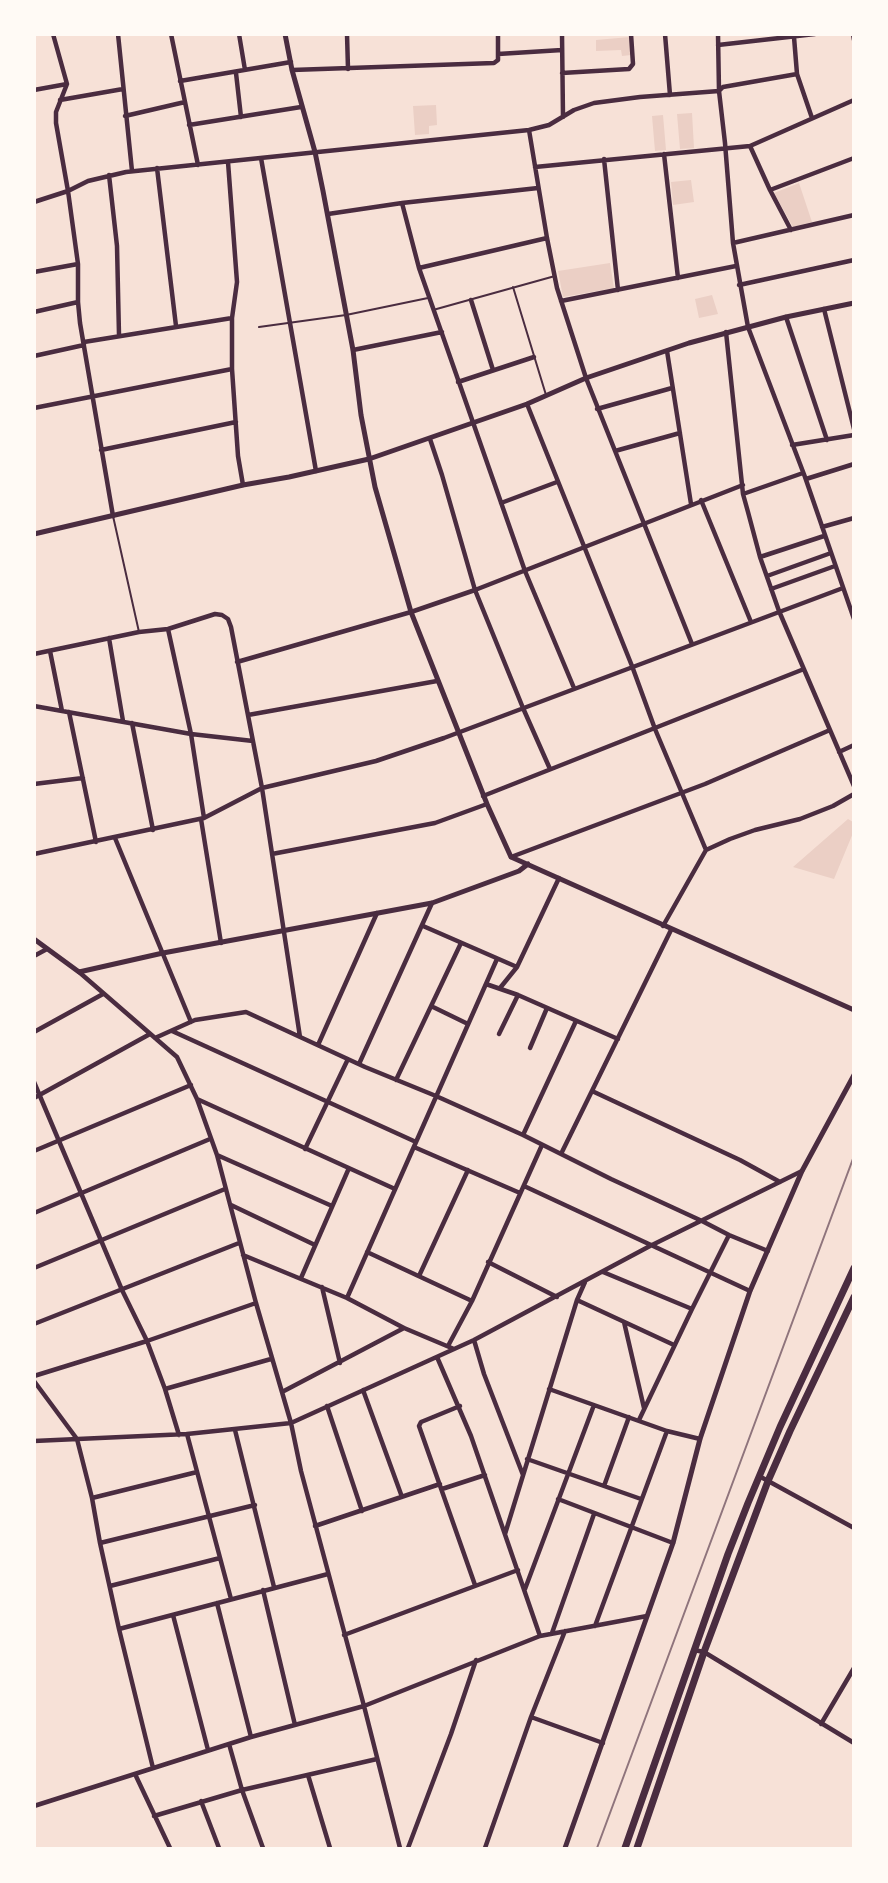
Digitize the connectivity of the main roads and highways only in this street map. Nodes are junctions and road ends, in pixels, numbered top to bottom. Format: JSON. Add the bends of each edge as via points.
{"nodes":[{"id":1,"x":854,"y":1268,"type":"edge"},
{"id":2,"x":854,"y":1297,"type":"edge"},
{"id":3,"x":828,"y":1324,"type":"junction"},
{"id":4,"x":838,"y":1329,"type":"junction"},
{"id":5,"x":801,"y":1381,"type":"junction"},
{"id":6,"x":812,"y":1387,"type":"junction"},
{"id":7,"x":780,"y":1427,"type":"junction"},
{"id":8,"x":790,"y":1431,"type":"junction"},
{"id":9,"x":625,"y":1847,"type":"edge"},
{"id":10,"x":636,"y":1848,"type":"edge"}],
"edges":[{"from":1,"to":3,"type":"main road"},
{"from":2,"to":4,"type":"main road"},
{"from":3,"to":4,"type":"main road"},
{"from":3,"to":5,"type":"main road"},
{"from":4,"to":6,"type":"main road"},
{"from":5,"to":6,"type":"main road"},
{"from":5,"to":7,"type":"main road"},
{"from":6,"to":8,"type":"main road"},
{"from":7,"to":8,"type":"main road"},
{"from":7,"to":9,"type":"main road","via":[[728,1554]]},
{"from":8,"to":10,"type":"main road","via":[[704,1652]]}]}
